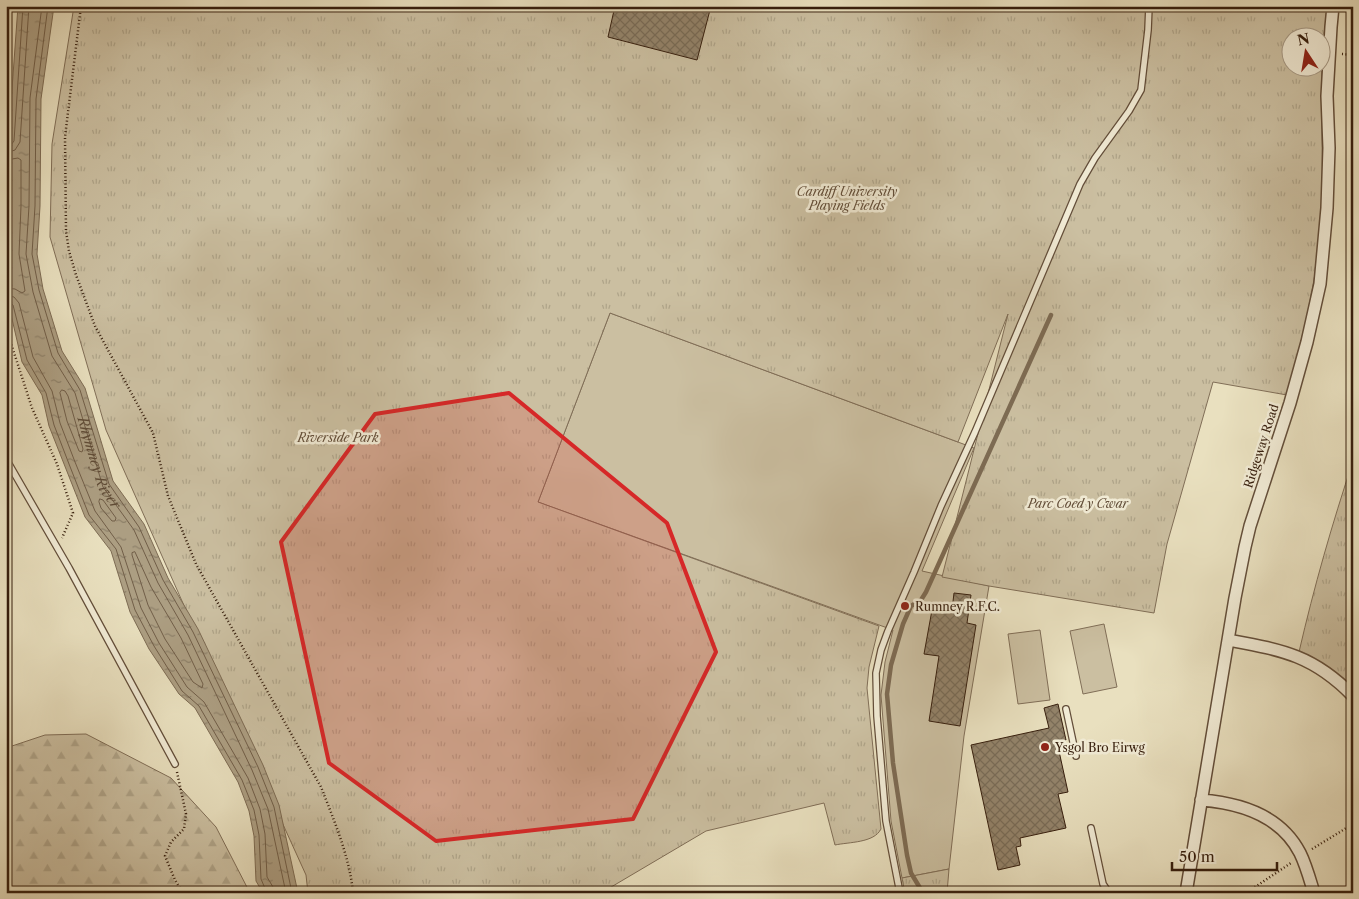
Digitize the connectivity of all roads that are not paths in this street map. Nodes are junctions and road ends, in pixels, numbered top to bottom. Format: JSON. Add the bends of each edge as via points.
{"nodes":[{"id":1,"x":1149,"y":6,"type":"edge"},
{"id":2,"x":1334,"y":6,"type":"edge"},
{"id":3,"x":6,"y":459,"type":"edge"},
{"id":4,"x":1228,"y":640,"type":"junction"},
{"id":5,"x":1353,"y":696,"type":"edge"},
{"id":6,"x":1066,"y":709,"type":"dead end"},
{"id":7,"x":1076,"y":756,"type":"dead end"},
{"id":8,"x":175,"y":764,"type":"road end"},
{"id":9,"x":1201,"y":800,"type":"junction"},
{"id":10,"x":1090,"y":828,"type":"dead end"},
{"id":11,"x":900,"y":893,"type":"edge"},
{"id":12,"x":1109,"y":893,"type":"edge"},
{"id":13,"x":1186,"y":893,"type":"edge"},
{"id":14,"x":1314,"y":893,"type":"edge"}],
"edges":[{"from":1,"to":11,"type":"lane","via":[[1141,90],[1080,184],[881,650],[876,673],[876,716],[886,821]]},
{"from":2,"to":4,"type":"street","name":"Ridgeway Road","via":[[1327,96],[1327,208],[1320,284],[1290,403],[1250,526]]},
{"from":3,"to":8,"type":"lane"},
{"from":4,"to":5,"type":"street","via":[[1295,655],[1326,673]]},
{"from":4,"to":9,"type":"street","name":"Ridgeway Road"},
{"from":6,"to":7,"type":"lane"},
{"from":9,"to":13,"type":"street","name":"Ridgeway Road"},
{"from":9,"to":14,"type":"street","via":[[1240,806],[1262,816],[1286,834],[1301,856]]},
{"from":10,"to":12,"type":"lane","via":[[1103,884]]}]}
